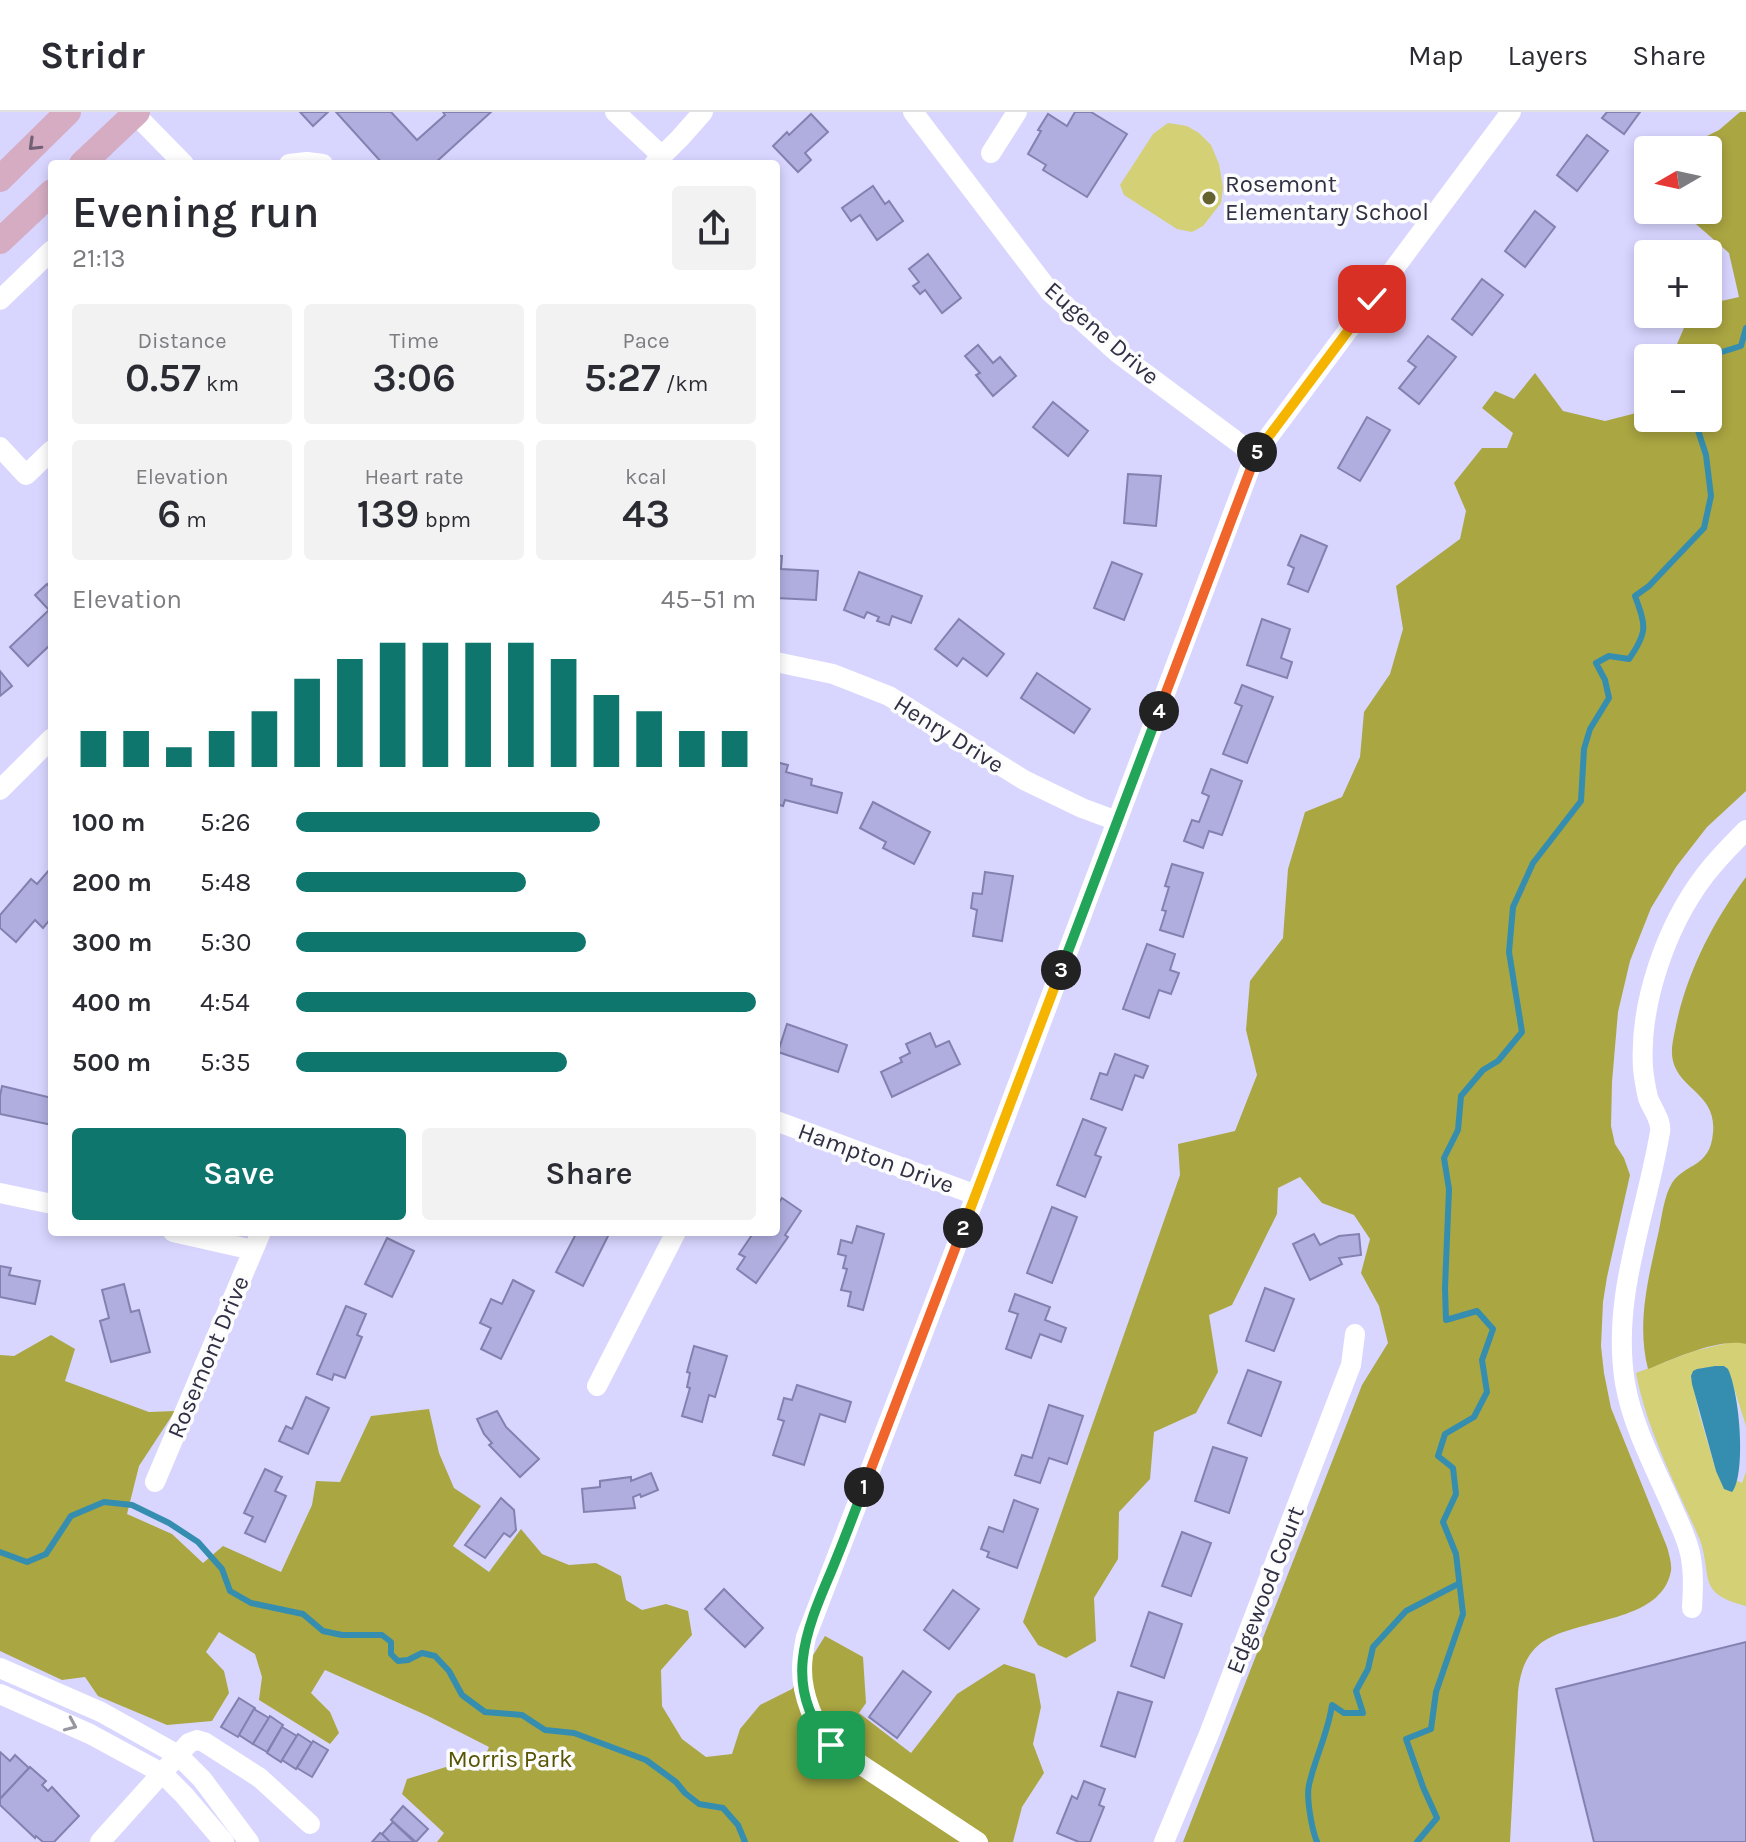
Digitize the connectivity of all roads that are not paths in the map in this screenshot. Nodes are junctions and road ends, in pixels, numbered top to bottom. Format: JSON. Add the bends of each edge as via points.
{"nodes":[{"id":1,"x":68,"y":112,"type":"edge"},
{"id":2,"x":615,"y":112,"type":"edge"},
{"id":3,"x":703,"y":112,"type":"edge"},
{"id":4,"x":914,"y":112,"type":"edge"},
{"id":5,"x":1017,"y":112,"type":"edge"},
{"id":6,"x":1511,"y":112,"type":"edge"},
{"id":7,"x":136,"y":113,"type":"edge"},
{"id":8,"x":991,"y":153,"type":"dead end"},
{"id":9,"x":86,"y":160,"type":"edge"},
{"id":10,"x":180,"y":160,"type":"edge"},
{"id":11,"x":658,"y":160,"type":"edge"},
{"id":12,"x":3,"y":171,"type":"edge"},
{"id":13,"x":48,"y":196,"type":"edge"},
{"id":14,"x":0,"y":241,"type":"edge"},
{"id":15,"x":48,"y":254,"type":"edge"},
{"id":16,"x":0,"y":300,"type":"edge"},
{"id":17,"x":0,"y":447,"type":"edge"},
{"id":18,"x":48,"y":454,"type":"edge"},
{"id":19,"x":1255,"y":455,"type":"junction"},
{"id":20,"x":780,"y":663,"type":"edge"},
{"id":21,"x":48,"y":742,"type":"edge"},
{"id":22,"x":0,"y":790,"type":"edge"},
{"id":23,"x":1117,"y":821,"type":"junction"},
{"id":24,"x":1746,"y":830,"type":"edge"},
{"id":25,"x":780,"y":1122,"type":"edge"},
{"id":26,"x":0,"y":1193,"type":"edge"},
{"id":27,"x":976,"y":1195,"type":"junction"},
{"id":28,"x":48,"y":1203,"type":"edge"},
{"id":29,"x":210,"y":1236,"type":"edge"},
{"id":30,"x":674,"y":1236,"type":"edge"},
{"id":31,"x":257,"y":1241,"type":"edge"},
{"id":32,"x":1355,"y":1334,"type":"dead end"},
{"id":33,"x":597,"y":1386,"type":"dead end"},
{"id":34,"x":155,"y":1482,"type":"dead end"},
{"id":35,"x":1692,"y":1608,"type":"dead end"},
{"id":36,"x":0,"y":1668,"type":"edge"},
{"id":37,"x":0,"y":1694,"type":"edge"},
{"id":38,"x":178,"y":1755,"type":"junction"},
{"id":39,"x":162,"y":1773,"type":"junction"},
{"id":40,"x":310,"y":1824,"type":"dead end"},
{"id":41,"x":100,"y":1842,"type":"edge"},
{"id":42,"x":224,"y":1842,"type":"edge"},
{"id":43,"x":249,"y":1842,"type":"edge"},
{"id":44,"x":978,"y":1842,"type":"edge"},
{"id":45,"x":1164,"y":1842,"type":"edge"}],
"edges":[{"from":1,"to":12,"type":"main road","one_way":true},
{"from":2,"to":11,"type":"street"},
{"from":3,"to":11,"type":"street"},
{"from":4,"to":19,"type":"street","name":"Eugene Drive","via":[[1050,292],[1119,354]]},
{"from":5,"to":8,"type":"street"},
{"from":6,"to":19,"type":"street"},
{"from":7,"to":9,"type":"main road"},
{"from":7,"to":10,"type":"street"},
{"from":13,"to":14,"type":"main road"},
{"from":15,"to":16,"type":"street"},
{"from":17,"to":18,"type":"street","via":[[26,475]]},
{"from":19,"to":23,"type":"street"},
{"from":20,"to":23,"type":"street","name":"Henry Drive","via":[[833,674],[889,696],[1024,780]]},
{"from":21,"to":22,"type":"street"},
{"from":23,"to":27,"type":"street"},
{"from":24,"to":35,"type":"street","via":[[1704,877],[1677,921],[1650,996],[1643,1069],[1661,1127],[1621,1324],[1621,1358],[1632,1414],[1686,1537]]},
{"from":25,"to":27,"type":"street","name":"Hampton Drive"},
{"from":26,"to":28,"type":"street"},
{"from":27,"to":44,"type":"street","via":[[816,1607],[801,1671],[807,1702],[831,1745]]},
{"from":29,"to":31,"type":"street"},
{"from":30,"to":33,"type":"street"},
{"from":31,"to":34,"type":"street","name":"Rosemont Drive"},
{"from":32,"to":45,"type":"street","name":"Edgewood Court","via":[[1351,1365]]},
{"from":36,"to":38,"type":"street","via":[[101,1712]]},
{"from":37,"to":39,"type":"street","one_way":true},
{"from":38,"to":39,"type":"street"},
{"from":38,"to":40,"type":"street","via":[[193,1741],[204,1742],[260,1778]]},
{"from":38,"to":43,"type":"street"},
{"from":39,"to":41,"type":"street"},
{"from":39,"to":42,"type":"street"}]}
